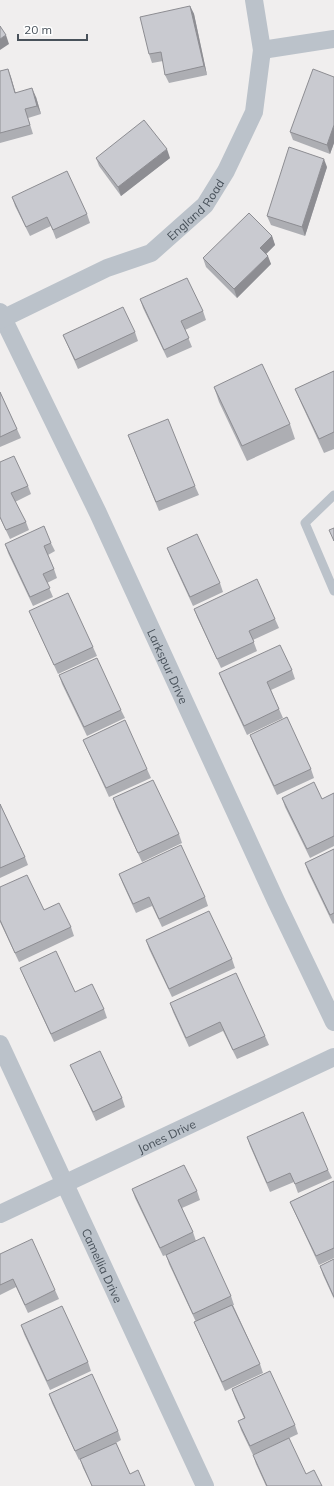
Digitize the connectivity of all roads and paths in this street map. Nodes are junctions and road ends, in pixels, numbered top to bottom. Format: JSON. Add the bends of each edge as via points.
{"nodes":[{"id":1,"x":254,"y":0,"type":"edge"},
{"id":2,"x":334,"y":39,"type":"edge"},
{"id":3,"x":262,"y":50,"type":"junction"},
{"id":4,"x":1,"y":317,"type":"edge"},
{"id":5,"x":334,"y":495,"type":"edge"},
{"id":6,"x":334,"y":591,"type":"edge"},
{"id":7,"x":334,"y":1022,"type":"edge"},
{"id":8,"x":0,"y":1044,"type":"edge"},
{"id":9,"x":334,"y":1057,"type":"edge"},
{"id":10,"x":65,"y":1184,"type":"junction"},
{"id":11,"x":0,"y":1214,"type":"edge"},
{"id":12,"x":205,"y":1486,"type":"edge"}],
"edges":[{"from":1,"to":3,"type":"street","name":"England Road"},
{"from":2,"to":3,"type":"street"},
{"from":3,"to":4,"type":"street","name":"England Road","via":[[254,112],[226,171],[205,204],[151,254],[107,268]]},
{"from":4,"to":7,"type":"street","name":"Larkspur Drive","via":[[98,512]]},
{"from":5,"to":6,"type":"lane","via":[[305,524]]},
{"from":8,"to":10,"type":"street","name":"Camellia Drive"},
{"from":9,"to":10,"type":"street","name":"Jones Drive"},
{"from":10,"to":11,"type":"street","name":"Jones Drive"},
{"from":10,"to":12,"type":"street","name":"Camellia Drive"}]}
